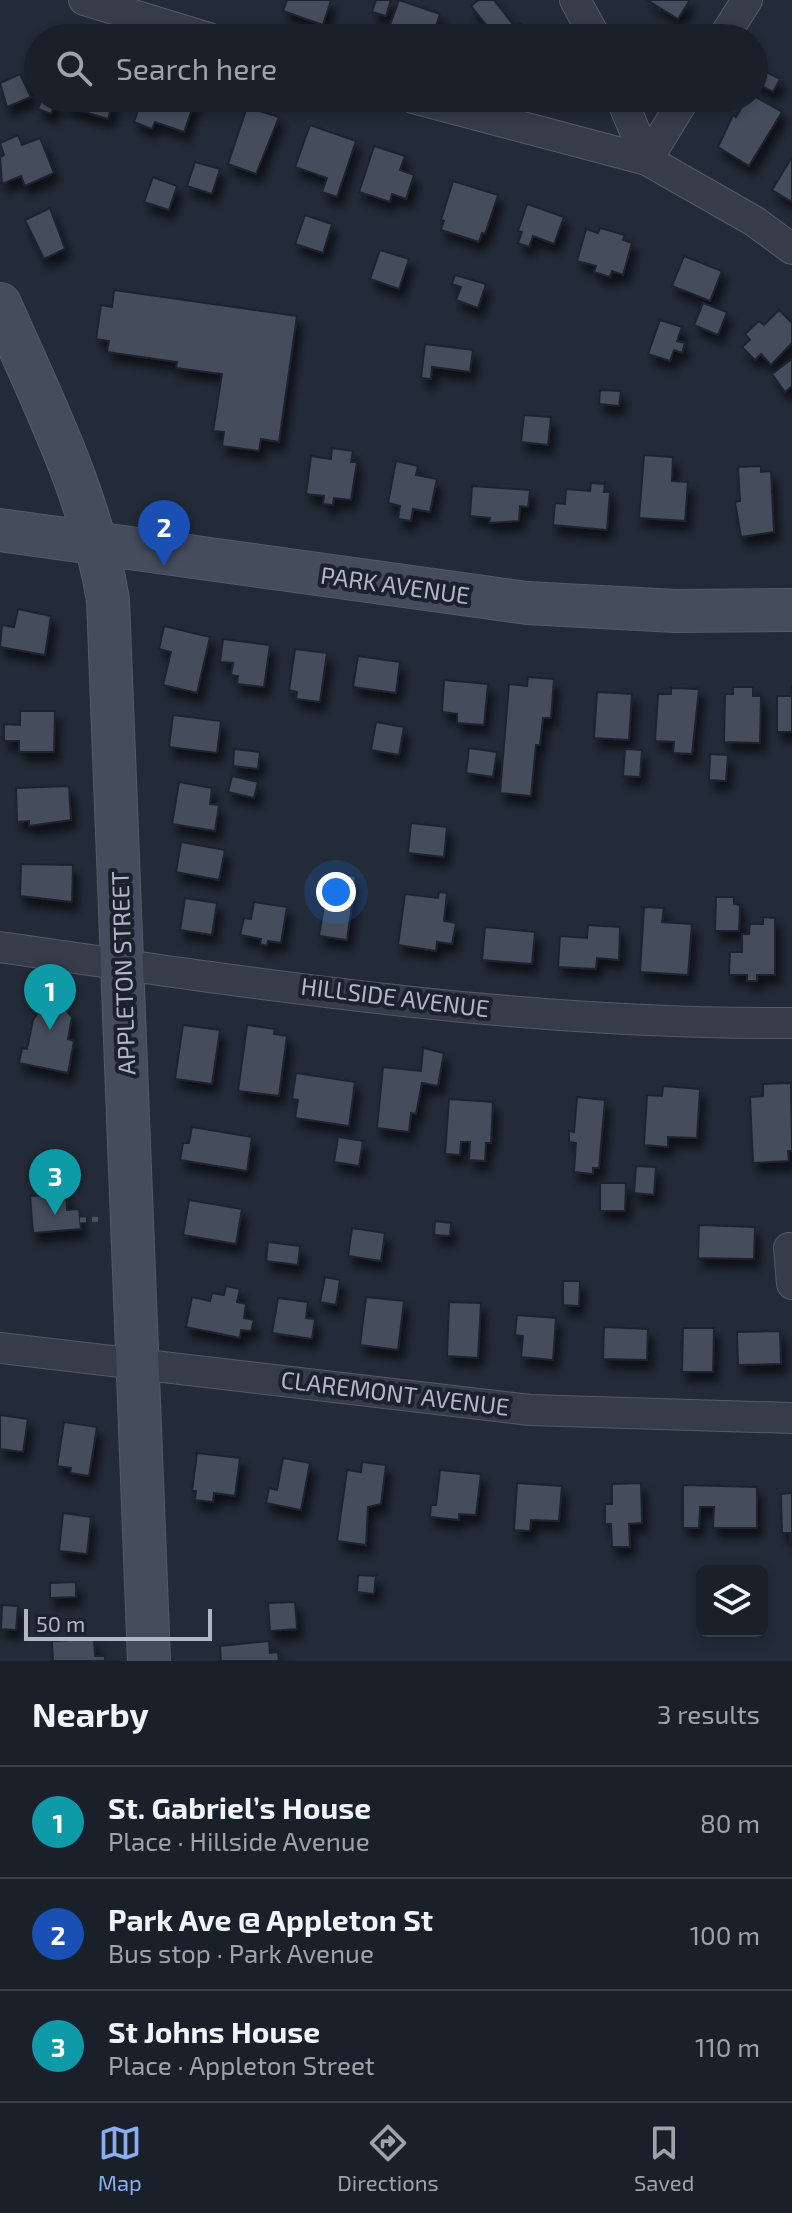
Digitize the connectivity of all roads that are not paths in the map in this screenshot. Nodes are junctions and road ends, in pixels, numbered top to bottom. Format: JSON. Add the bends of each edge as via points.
{"nodes":[{"id":1,"x":84,"y":0,"type":"edge"},
{"id":2,"x":575,"y":0,"type":"edge"},
{"id":3,"x":747,"y":0,"type":"edge"},
{"id":4,"x":163,"y":24,"type":"edge"},
{"id":5,"x":588,"y":24,"type":"edge"},
{"id":6,"x":732,"y":24,"type":"edge"},
{"id":7,"x":466,"y":112,"type":"edge"},
{"id":8,"x":627,"y":112,"type":"edge"},
{"id":9,"x":676,"y":112,"type":"edge"},
{"id":10,"x":647,"y":160,"type":"junction"},
{"id":11,"x":792,"y":249,"type":"edge"},
{"id":12,"x":0,"y":304,"type":"edge"},
{"id":13,"x":0,"y":530,"type":"edge"},
{"id":14,"x":97,"y":543,"type":"junction"},
{"id":15,"x":792,"y":610,"type":"edge"},
{"id":16,"x":0,"y":947,"type":"edge"},
{"id":17,"x":123,"y":965,"type":"junction"},
{"id":18,"x":792,"y":1023,"type":"edge"},
{"id":19,"x":789,"y":1248,"type":"dead end"},
{"id":20,"x":792,"y":1284,"type":"edge"},
{"id":21,"x":0,"y":1348,"type":"edge"},
{"id":22,"x":137,"y":1364,"type":"junction"},
{"id":23,"x":792,"y":1418,"type":"edge"},
{"id":24,"x":149,"y":1661,"type":"edge"}],
"edges":[{"from":1,"to":4,"type":"street"},
{"from":2,"to":5,"type":"street"},
{"from":3,"to":6,"type":"street"},
{"from":7,"to":10,"type":"street"},
{"from":8,"to":10,"type":"street"},
{"from":9,"to":10,"type":"street"},
{"from":10,"to":11,"type":"street"},
{"from":12,"to":14,"type":"street","name":"APPLETON STREET"},
{"from":13,"to":14,"type":"street","name":"PARK AVENUE"},
{"from":14,"to":15,"type":"street","name":"PARK AVENUE","via":[[527,603],[675,611]]},
{"from":14,"to":17,"type":"street","name":"APPLETON STREET","via":[[113,658]]},
{"from":16,"to":17,"type":"street","name":"HILLSIDE AVENUE"},
{"from":17,"to":18,"type":"street","name":"HILLSIDE AVENUE","via":[[541,1015]]},
{"from":17,"to":22,"type":"street","name":"APPLETON STREET"},
{"from":19,"to":20,"type":"street"},
{"from":21,"to":22,"type":"street","name":"CLAREMONT AVENUE"},
{"from":22,"to":23,"type":"street","name":"CLAREMONT AVENUE","via":[[530,1410]]},
{"from":22,"to":24,"type":"street","name":"APPLETON STREET"}]}
